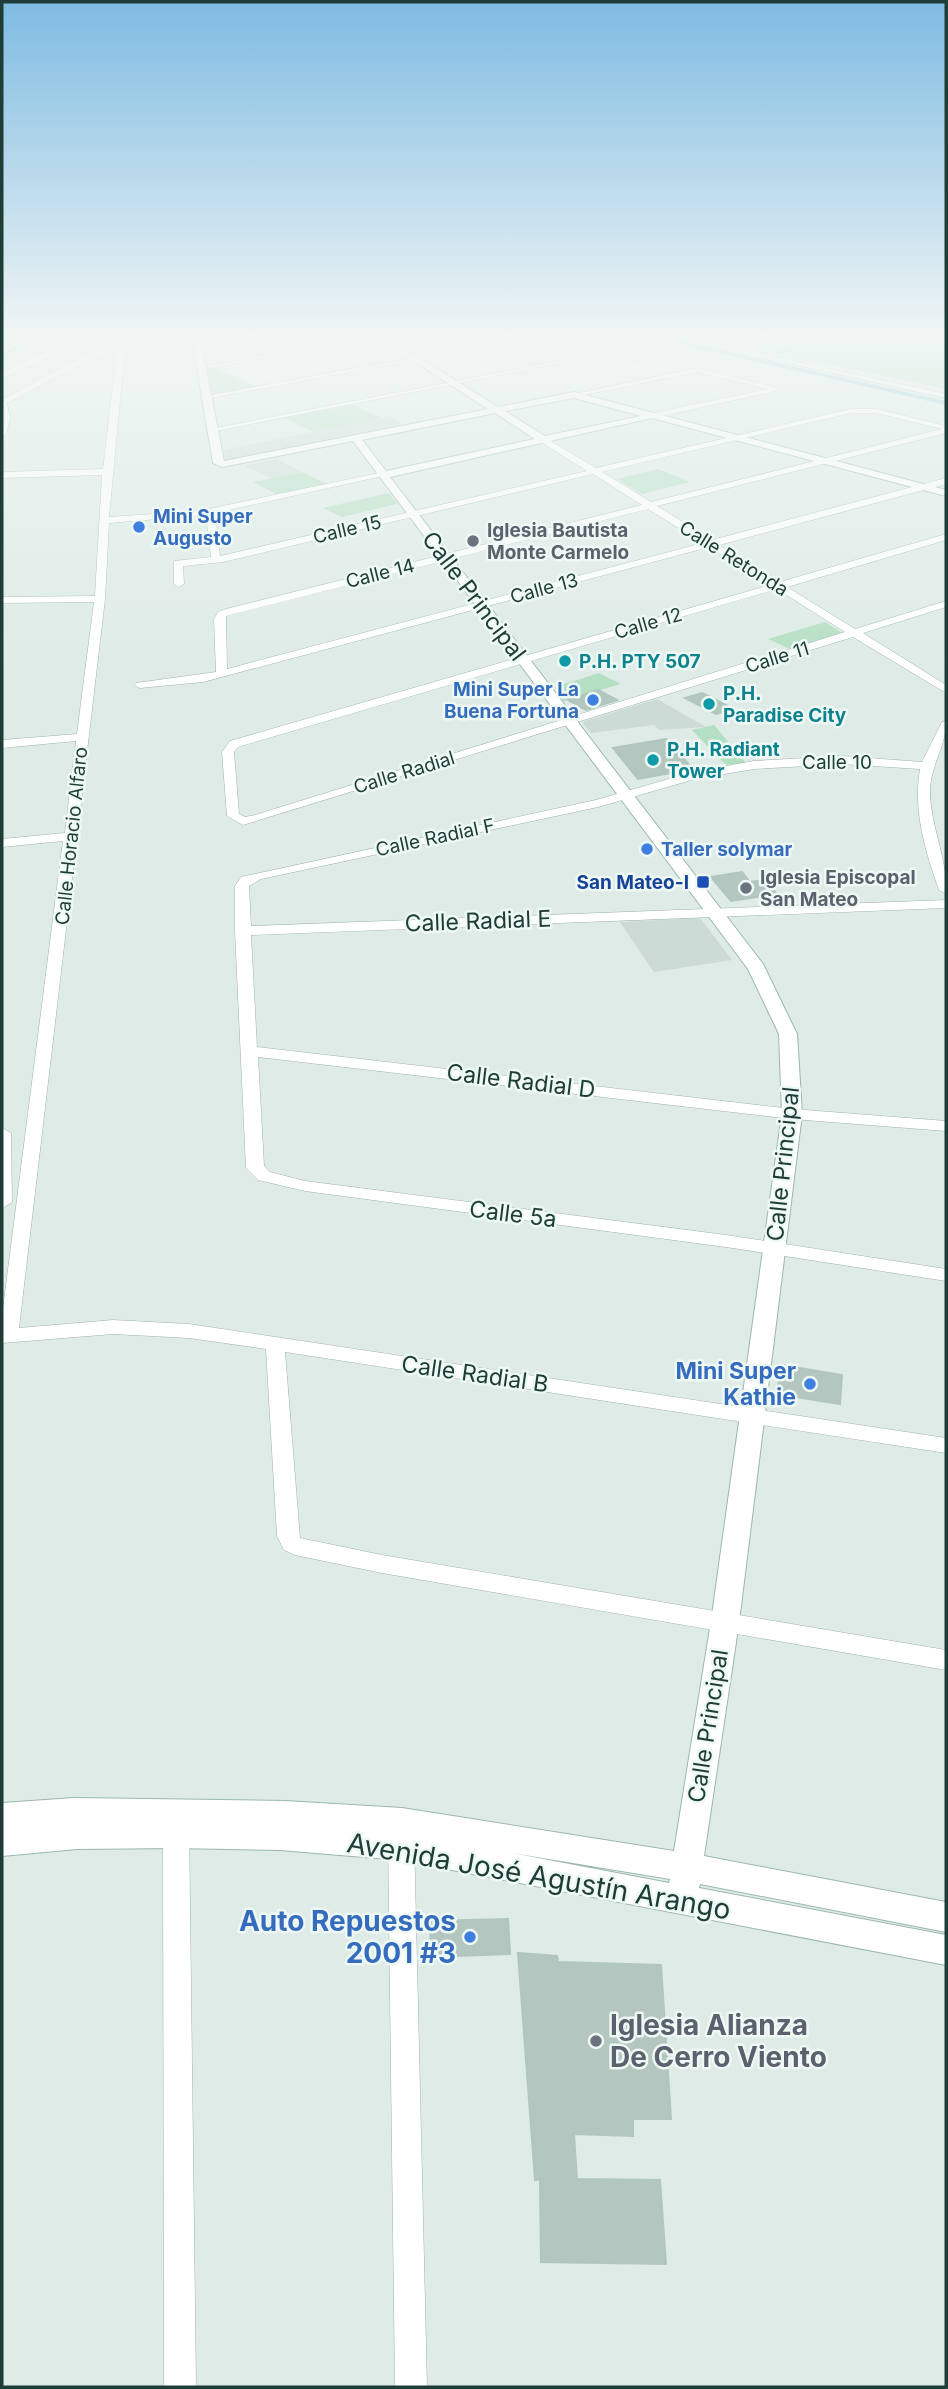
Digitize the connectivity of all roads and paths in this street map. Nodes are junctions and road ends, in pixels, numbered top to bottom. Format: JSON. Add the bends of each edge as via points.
{"nodes":[{"id":1,"x":110,"y":448,"type":"edge"},
{"id":2,"x":214,"y":448,"type":"edge"},
{"id":3,"x":308,"y":448,"type":"edge"},
{"id":4,"x":363,"y":448,"type":"edge"},
{"id":5,"x":505,"y":448,"type":"edge"},
{"id":6,"x":558,"y":448,"type":"edge"},
{"id":7,"x":691,"y":448,"type":"edge"},
{"id":8,"x":776,"y":448,"type":"edge"},
{"id":9,"x":877,"y":448,"type":"edge"},
{"id":10,"x":827,"y":462,"type":"junction"},
{"id":11,"x":595,"y":471,"type":"junction"},
{"id":12,"x":107,"y":472,"type":"junction"},
{"id":13,"x":2,"y":475,"type":"edge"},
{"id":14,"x":383,"y":475,"type":"junction"},
{"id":15,"x":946,"y":481,"type":"edge"},
{"id":16,"x":924,"y":487,"type":"junction"},
{"id":17,"x":946,"y":494,"type":"edge"},
{"id":18,"x":650,"y":505,"type":"junction"},
{"id":19,"x":210,"y":512,"type":"junction"},
{"id":20,"x":413,"y":513,"type":"junction"},
{"id":21,"x":104,"y":520,"type":"junction"},
{"id":22,"x":946,"y":537,"type":"edge"},
{"id":23,"x":710,"y":544,"type":"junction"},
{"id":24,"x":445,"y":557,"type":"junction"},
{"id":25,"x":216,"y":560,"type":"junction"},
{"id":26,"x":178,"y":584,"type":"dead end"},
{"id":27,"x":778,"y":586,"type":"junction"},
{"id":28,"x":100,"y":599,"type":"junction"},
{"id":29,"x":2,"y":600,"type":"edge"},
{"id":30,"x":480,"y":604,"type":"junction"},
{"id":31,"x":946,"y":604,"type":"edge"},
{"id":32,"x":852,"y":633,"type":"junction"},
{"id":33,"x":522,"y":660,"type":"junction"},
{"id":34,"x":222,"y":674,"type":"junction"},
{"id":35,"x":140,"y":685,"type":"dead end"},
{"id":36,"x":946,"y":690,"type":"edge"},
{"id":37,"x":568,"y":721,"type":"junction"},
{"id":38,"x":946,"y":725,"type":"edge"},
{"id":39,"x":81,"y":737,"type":"junction"},
{"id":40,"x":2,"y":744,"type":"edge"},
{"id":41,"x":926,"y":766,"type":"junction"},
{"id":42,"x":625,"y":795,"type":"junction"},
{"id":43,"x":240,"y":821,"type":"joint"},
{"id":44,"x":70,"y":836,"type":"junction"},
{"id":45,"x":2,"y":843,"type":"edge"},
{"id":46,"x":946,"y":890,"type":"edge"},
{"id":47,"x":946,"y":904,"type":"edge"},
{"id":48,"x":714,"y":912,"type":"junction"},
{"id":49,"x":242,"y":931,"type":"junction"},
{"id":50,"x":250,"y":1051,"type":"junction"},
{"id":51,"x":792,"y":1114,"type":"junction"},
{"id":52,"x":946,"y":1126,"type":"edge"},
{"id":53,"x":3,"y":1133,"type":"edge"},
{"id":54,"x":27,"y":1187,"type":"junction"},
{"id":55,"x":4,"y":1196,"type":"edge"},
{"id":56,"x":774,"y":1250,"type":"junction"},
{"id":57,"x":946,"y":1275,"type":"edge"},
{"id":58,"x":6,"y":1335,"type":"edge"},
{"id":59,"x":275,"y":1345,"type":"junction"},
{"id":60,"x":751,"y":1414,"type":"junction"},
{"id":61,"x":946,"y":1445,"type":"edge"},
{"id":62,"x":725,"y":1622,"type":"junction"},
{"id":63,"x":946,"y":1660,"type":"edge"},
{"id":64,"x":2,"y":1816,"type":"edge"},
{"id":65,"x":176,"y":1824,"type":"junction"},
{"id":66,"x":401,"y":1834,"type":"junction"},
{"id":67,"x":2,"y":1842,"type":"edge"},
{"id":68,"x":686,"y":1867,"type":"junction"},
{"id":69,"x":682,"y":1899,"type":"junction"},
{"id":70,"x":946,"y":1917,"type":"edge"},
{"id":71,"x":946,"y":1950,"type":"edge"},
{"id":72,"x":180,"y":2387,"type":"edge"},
{"id":73,"x":411,"y":2387,"type":"edge"}],
"edges":[{"from":1,"to":12,"type":"street","name":"Calle Horacio Alfaro"},
{"from":2,"to":3,"type":"street","via":[[217,460],[225,465]]},
{"from":4,"to":14,"type":"street","name":"Calle Principal"},
{"from":5,"to":14,"type":"street"},
{"from":6,"to":11,"type":"street","name":"Calle Retonda"},
{"from":7,"to":11,"type":"street","name":"Calle 15"},
{"from":8,"to":10,"type":"street"},
{"from":9,"to":10,"type":"street","name":"Calle 14"},
{"from":10,"to":16,"type":"street"},
{"from":10,"to":18,"type":"street","name":"Calle 14"},
{"from":11,"to":18,"type":"street","name":"Calle Retonda"},
{"from":11,"to":20,"type":"street","name":"Calle 15"},
{"from":12,"to":13,"type":"street"},
{"from":12,"to":21,"type":"street","name":"Calle Horacio Alfaro"},
{"from":14,"to":19,"type":"street"},
{"from":14,"to":20,"type":"street","name":"Calle Principal"},
{"from":15,"to":16,"type":"street","name":"Calle 13"},
{"from":16,"to":17,"type":"street"},
{"from":16,"to":23,"type":"street","name":"Calle 13"},
{"from":18,"to":23,"type":"street","name":"Calle Retonda"},
{"from":18,"to":24,"type":"street","name":"Calle 14"},
{"from":19,"to":21,"type":"street"},
{"from":19,"to":25,"type":"street"},
{"from":20,"to":24,"type":"street","name":"Calle Principal"},
{"from":20,"to":25,"type":"street","name":"Calle 15"},
{"from":21,"to":28,"type":"street","name":"Calle Horacio Alfaro"},
{"from":22,"to":27,"type":"street","name":"Calle 12"},
{"from":23,"to":27,"type":"street","name":"Calle Retonda"},
{"from":23,"to":30,"type":"street","name":"Calle 13"},
{"from":24,"to":30,"type":"street","name":"Calle Principal"},
{"from":24,"to":34,"type":"street","name":"Calle 14","via":[[222,614]]},
{"from":25,"to":26,"type":"street","name":"Calle 15","via":[[178,563]]},
{"from":27,"to":32,"type":"street","name":"Calle Retonda"},
{"from":27,"to":33,"type":"street","name":"Calle 12"},
{"from":28,"to":29,"type":"street"},
{"from":28,"to":39,"type":"street","name":"Calle Horacio Alfaro"},
{"from":30,"to":33,"type":"street","name":"Calle Principal"},
{"from":30,"to":34,"type":"street","name":"Calle 13"},
{"from":31,"to":32,"type":"street","name":"Calle 11"},
{"from":32,"to":36,"type":"street","name":"Calle Retonda"},
{"from":32,"to":37,"type":"street","name":"Calle 11"},
{"from":33,"to":37,"type":"street","name":"Calle Principal"},
{"from":33,"to":43,"type":"street","name":"Calle 12","via":[[229,747],[233,816]]},
{"from":34,"to":35,"type":"street","name":"Calle 13"},
{"from":37,"to":42,"type":"street","name":"Calle Principal"},
{"from":37,"to":43,"type":"street","name":"Calle Radial"},
{"from":38,"to":41,"type":"street"},
{"from":39,"to":40,"type":"street"},
{"from":39,"to":44,"type":"street","name":"Calle Horacio Alfaro"},
{"from":41,"to":42,"type":"street","name":"Calle 10","via":[[842,760],[754,765]]},
{"from":41,"to":46,"type":"street","via":[[927,838]]},
{"from":42,"to":48,"type":"street","name":"Calle Principal"},
{"from":42,"to":49,"type":"street","name":"Calle Radial F","via":[[246,880],[242,886]]},
{"from":44,"to":45,"type":"street"},
{"from":44,"to":54,"type":"street","name":"Calle Horacio Alfaro"},
{"from":47,"to":48,"type":"street","name":"Calle Radial E"},
{"from":48,"to":49,"type":"street","name":"Calle Radial E"},
{"from":48,"to":51,"type":"street","name":"Calle Principal","via":[[757,968],[782,1016],[792,1058]]},
{"from":49,"to":50,"type":"street"},
{"from":50,"to":51,"type":"street","name":"Calle Radial D"},
{"from":50,"to":56,"type":"street","name":"Calle 5a","via":[[255,1168],[264,1177]]},
{"from":51,"to":52,"type":"street","name":"Calle Radial D"},
{"from":51,"to":56,"type":"street","name":"Calle Principal"},
{"from":53,"to":55,"type":"street"},
{"from":54,"to":55,"type":"street"},
{"from":54,"to":58,"type":"street","name":"Calle Horacio Alfaro"},
{"from":56,"to":57,"type":"street","name":"Calle 5a"},
{"from":56,"to":60,"type":"street","name":"Calle Principal"},
{"from":58,"to":59,"type":"street","name":"Calle Radial B","via":[[113,1327],[189,1331]]},
{"from":59,"to":60,"type":"street","name":"Calle Radial B"},
{"from":59,"to":62,"type":"street","via":[[292,1544],[382,1564]]},
{"from":60,"to":61,"type":"street","name":"Calle Radial B"},
{"from":60,"to":62,"type":"street","name":"Calle Principal"},
{"from":62,"to":63,"type":"street"},
{"from":62,"to":68,"type":"street","name":"Calle Principal"},
{"from":64,"to":65,"type":"street","name":"Avenida José Agustín Arango","via":[[74,1811]]},
{"from":65,"to":66,"type":"street","name":"Avenida José Agustín Arango","via":[[280,1836]]},
{"from":65,"to":67,"type":"street","name":"Avenida José Agustín Arango"},
{"from":65,"to":72,"type":"street"},
{"from":66,"to":68,"type":"street","name":"Avenida José Agustín Arango"},
{"from":66,"to":69,"type":"street","name":"Avenida José Agustín Arango"},
{"from":66,"to":73,"type":"street"},
{"from":68,"to":69,"type":"street","name":"Calle Principal"},
{"from":68,"to":70,"type":"street","name":"Avenida José Agustín Arango"},
{"from":69,"to":71,"type":"street","name":"Avenida José Agustín Arango"}]}
